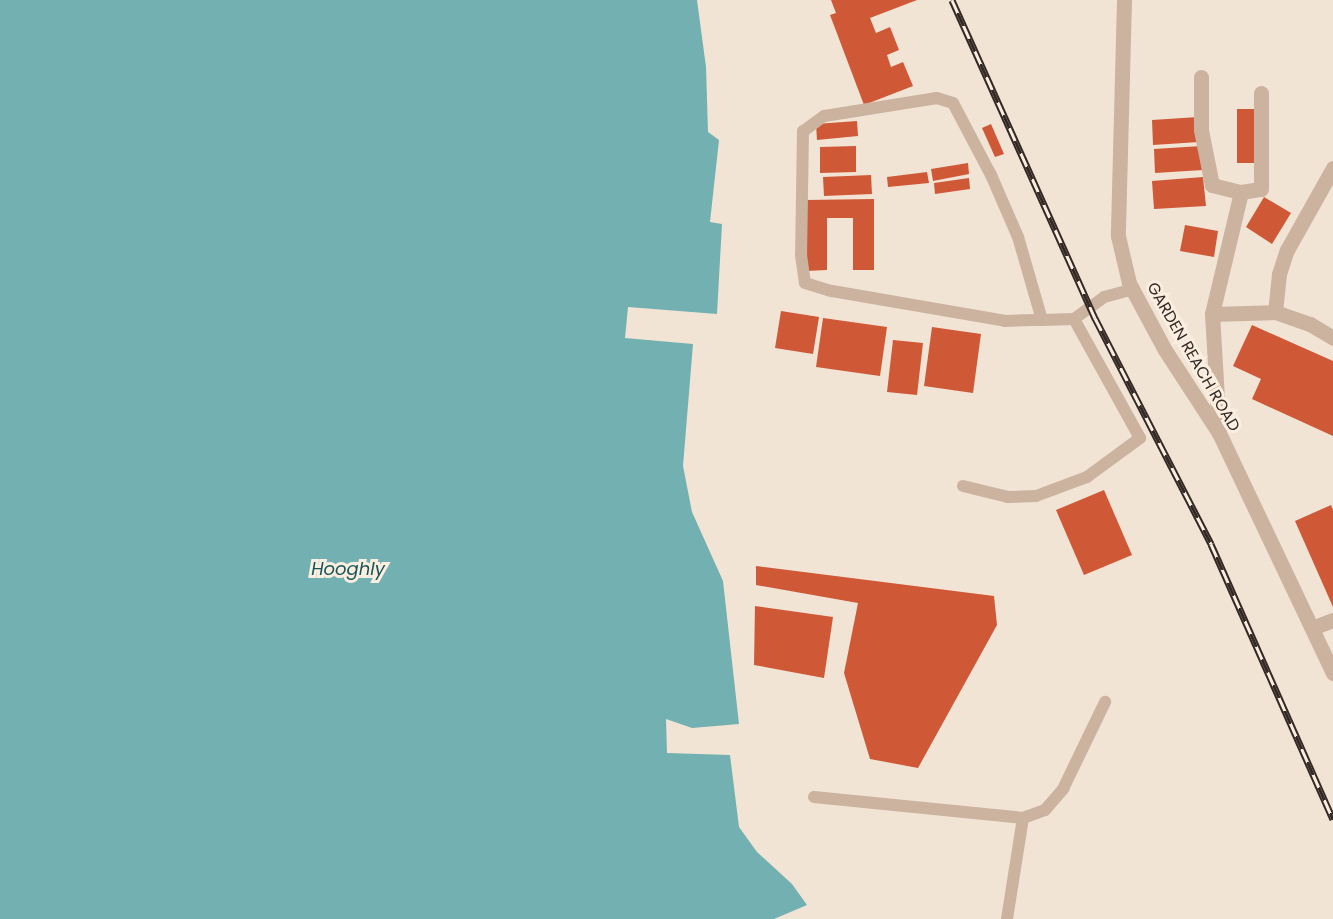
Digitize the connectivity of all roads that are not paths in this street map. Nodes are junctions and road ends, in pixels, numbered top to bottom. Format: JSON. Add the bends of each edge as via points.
{"nodes":[{"id":1,"x":1124,"y":0,"type":"edge"},
{"id":2,"x":1201,"y":77,"type":"dead end"},
{"id":3,"x":1261,"y":93,"type":"dead end"},
{"id":4,"x":1333,"y":168,"type":"edge"},
{"id":5,"x":1241,"y":192,"type":"junction"},
{"id":6,"x":1133,"y":289,"type":"junction"},
{"id":7,"x":1275,"y":312,"type":"junction"},
{"id":8,"x":1212,"y":315,"type":"junction"},
{"id":9,"x":1074,"y":319,"type":"junction"},
{"id":10,"x":1042,"y":320,"type":"junction"},
{"id":11,"x":1333,"y":338,"type":"edge"},
{"id":12,"x":1219,"y":433,"type":"junction"},
{"id":13,"x":963,"y":486,"type":"dead end"},
{"id":14,"x":1333,"y":620,"type":"edge"},
{"id":15,"x":1312,"y":628,"type":"junction"},
{"id":16,"x":1333,"y":673,"type":"edge"},
{"id":17,"x":1105,"y":702,"type":"dead end"},
{"id":18,"x":814,"y":797,"type":"dead end"},
{"id":19,"x":1023,"y":818,"type":"junction"},
{"id":20,"x":1007,"y":919,"type":"edge"}],
"edges":[{"from":1,"to":6,"type":"street","name":"GARDEN REACH ROAD","via":[[1118,236]]},
{"from":2,"to":5,"type":"street","via":[[1201,130],[1212,185]]},
{"from":3,"to":5,"type":"street","via":[[1261,189]]},
{"from":4,"to":7,"type":"street","via":[[1287,250],[1279,274]]},
{"from":5,"to":8,"type":"street"},
{"from":6,"to":9,"type":"lane","via":[[1104,297]]},
{"from":6,"to":12,"type":"street","name":"GARDEN REACH ROAD","via":[[1165,350]]},
{"from":7,"to":8,"type":"street"},
{"from":7,"to":11,"type":"street","via":[[1310,324]]},
{"from":8,"to":12,"type":"street"},
{"from":9,"to":10,"type":"lane"},
{"from":9,"to":13,"type":"lane","via":[[1140,438],[1087,477],[1036,496],[1008,497]]},
{"from":10,"to":10,"type":"lane","via":[[1018,237],[953,103],[937,98],[824,116],[803,130],[801,255],[805,283],[1005,321]]},
{"from":12,"to":15,"type":"street","name":"GARDEN REACH ROAD"},
{"from":14,"to":15,"type":"street"},
{"from":15,"to":16,"type":"street","name":"GARDEN REACH ROAD"},
{"from":17,"to":19,"type":"lane","via":[[1063,789],[1045,810]]},
{"from":18,"to":19,"type":"lane"},
{"from":19,"to":20,"type":"lane"}]}
